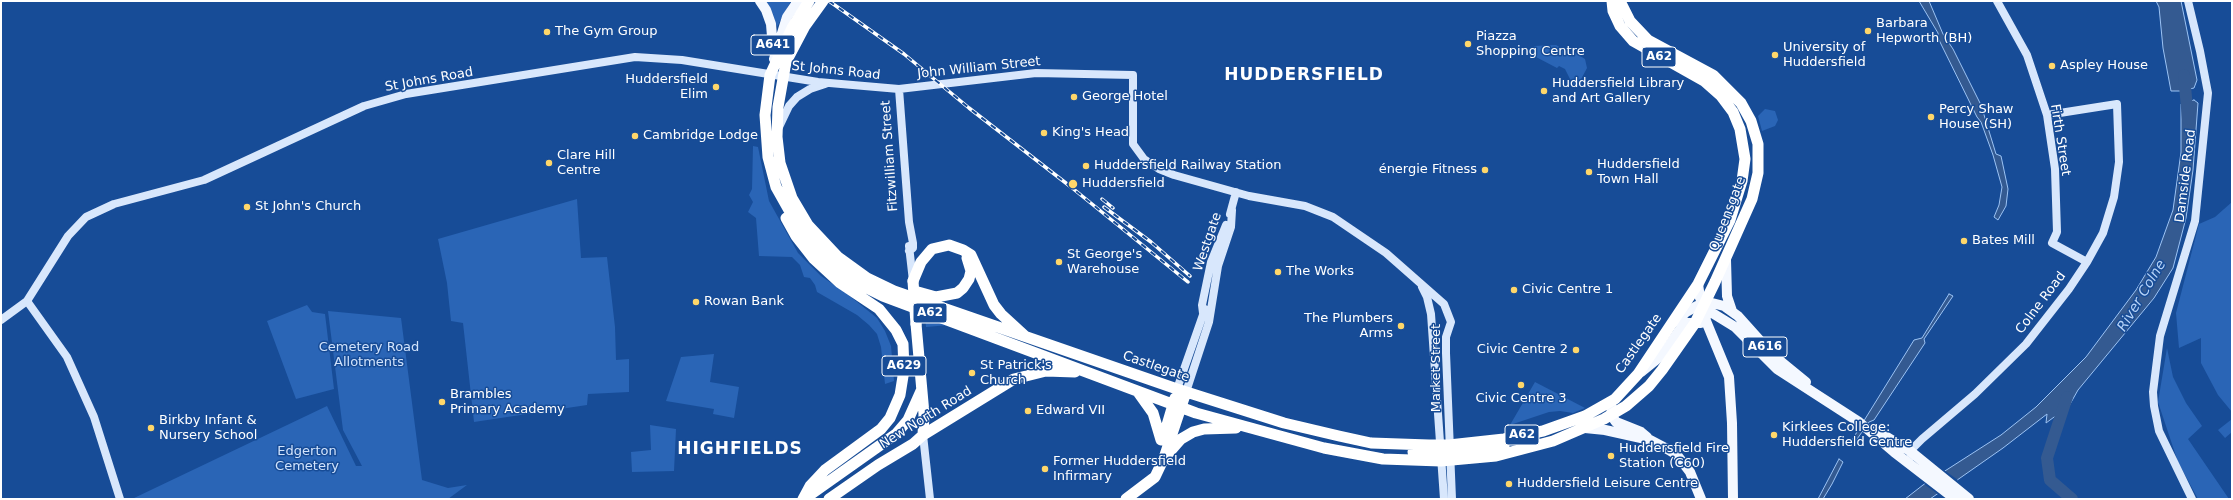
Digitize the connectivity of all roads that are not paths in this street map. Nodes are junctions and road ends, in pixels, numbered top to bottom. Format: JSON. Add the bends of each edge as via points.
{"nodes":[{"id":1,"x":760,"y":1,"type":"edge"},
{"id":2,"x":798,"y":1,"type":"edge"},
{"id":3,"x":809,"y":1,"type":"edge"},
{"id":4,"x":822,"y":1,"type":"edge"},
{"id":5,"x":1612,"y":1,"type":"edge"},
{"id":6,"x":1620,"y":1,"type":"edge"},
{"id":7,"x":1997,"y":1,"type":"edge"},
{"id":8,"x":2188,"y":1,"type":"edge"},
{"id":9,"x":1133,"y":74,"type":"joint"},
{"id":10,"x":770,"y":75,"type":"junction"},
{"id":11,"x":783,"y":77,"type":"junction"},
{"id":12,"x":827,"y":83,"type":"junction"},
{"id":13,"x":899,"y":89,"type":"junction"},
{"id":14,"x":2047,"y":114,"type":"junction"},
{"id":15,"x":777,"y":137,"type":"junction"},
{"id":16,"x":1236,"y":192,"type":"junction"},
{"id":17,"x":782,"y":200,"type":"junction"},
{"id":18,"x":963,"y":250,"type":"junction"},
{"id":19,"x":1726,"y":260,"type":"junction"},
{"id":20,"x":2087,"y":262,"type":"junction"},
{"id":21,"x":852,"y":267,"type":"junction"},
{"id":22,"x":1417,"y":280,"type":"junction"},
{"id":23,"x":913,"y":281,"type":"junction"},
{"id":24,"x":1698,"y":284,"type":"junction"},
{"id":25,"x":27,"y":301,"type":"junction"},
{"id":26,"x":1704,"y":304,"type":"junction"},
{"id":27,"x":1206,"y":306,"type":"junction"},
{"id":28,"x":1732,"y":311,"type":"junction"},
{"id":29,"x":1721,"y":319,"type":"junction"},
{"id":30,"x":1,"y":320,"type":"edge"},
{"id":31,"x":1703,"y":324,"type":"junction"},
{"id":32,"x":1663,"y":338,"type":"junction"},
{"id":33,"x":1029,"y":339,"type":"junction"},
{"id":34,"x":1090,"y":374,"type":"junction"},
{"id":35,"x":1638,"y":374,"type":"junction"},
{"id":36,"x":1812,"y":390,"type":"junction"},
{"id":37,"x":922,"y":391,"type":"junction"},
{"id":38,"x":1138,"y":391,"type":"junction"},
{"id":39,"x":1178,"y":398,"type":"junction"},
{"id":40,"x":1615,"y":399,"type":"junction"},
{"id":41,"x":1611,"y":415,"type":"junction"},
{"id":42,"x":1244,"y":427,"type":"junction"},
{"id":43,"x":1585,"y":428,"type":"junction"},
{"id":44,"x":1872,"y":431,"type":"junction"},
{"id":45,"x":896,"y":434,"type":"junction"},
{"id":46,"x":923,"y":434,"type":"junction"},
{"id":47,"x":1650,"y":440,"type":"junction"},
{"id":48,"x":1161,"y":443,"type":"junction"},
{"id":49,"x":1910,"y":451,"type":"junction"},
{"id":50,"x":1445,"y":453,"type":"junction"},
{"id":51,"x":1164,"y":458,"type":"junction"},
{"id":52,"x":1921,"y":472,"type":"junction"},
{"id":53,"x":1934,"y":477,"type":"junction"},
{"id":54,"x":1951,"y":493,"type":"edge"},
{"id":55,"x":1130,"y":496,"type":"edge"},
{"id":56,"x":120,"y":499,"type":"edge"},
{"id":57,"x":804,"y":499,"type":"edge"},
{"id":58,"x":829,"y":499,"type":"edge"},
{"id":59,"x":930,"y":499,"type":"edge"},
{"id":60,"x":1444,"y":499,"type":"edge"},
{"id":61,"x":1452,"y":499,"type":"edge"},
{"id":62,"x":1701,"y":499,"type":"edge"},
{"id":63,"x":1733,"y":499,"type":"edge"},
{"id":64,"x":1969,"y":499,"type":"edge"},
{"id":65,"x":2192,"y":499,"type":"edge"}],
"edges":[{"from":1,"to":10,"type":"main road","number":"A641","via":[[768,15],[773,36]]},
{"from":2,"to":10,"type":"main road","name":"Castlegate","number":"A62","via":[[787,17],[780,35]]},
{"from":3,"to":10,"type":"highway","name":"Castlegate","number":"A62","via":[[792,28]]},
{"from":4,"to":11,"type":"highway","name":"Castlegate","number":"A62","via":[[793,46]]},
{"from":5,"to":24,"type":"highway","name":"Queensgate","number":"A62","via":[[1614,15],[1625,33],[1643,48],[1707,84],[1721,96],[1733,112],[1740,129],[1745,148],[1742,180],[1730,220]]},
{"from":6,"to":19,"type":"highway","name":"Queensgate","number":"A62","via":[[1624,12],[1648,40],[1713,75],[1741,103],[1751,121],[1758,144],[1757,181],[1751,202]]},
{"from":7,"to":14,"type":"street","name":"Firth Street","via":[[2027,55]]},
{"from":8,"to":65,"type":"street","name":"Damside Road","via":[[2208,93],[2195,221],[2160,336],[2153,392],[2159,431]]},
{"from":9,"to":13,"type":"street","name":"John William Street","via":[[1036,72]]},
{"from":9,"to":16,"type":"street","name":"Market Street","via":[[1133,147],[1144,159],[1159,169]]},
{"from":10,"to":11,"type":"street","name":"St Johns Road"},
{"from":10,"to":17,"type":"highway","name":"Castlegate","number":"A62","via":[[765,130],[772,174]]},
{"from":10,"to":25,"type":"street","name":"St Johns Road","via":[[682,60],[635,57],[384,100],[364,106],[204,180],[114,204],[86,217],[68,236]]},
{"from":11,"to":12,"type":"street","name":"St Johns Road"},
{"from":11,"to":15,"type":"highway","name":"Castlegate","number":"A62"},
{"from":12,"to":13,"type":"street","name":"St Johns Road"},
{"from":12,"to":15,"type":"street","via":[[797,97],[784,116]]},
{"from":13,"to":23,"type":"street","name":"Fitzwilliam Street"},
{"from":14,"to":20,"type":"street","name":"Firth Street","via":[[2055,169],[2057,232],[2052,243]]},
{"from":14,"to":20,"type":"street","name":"Colne Road","via":[[2117,104],[2119,162],[2114,197],[2103,233]]},
{"from":15,"to":21,"type":"highway","name":"Castlegate","number":"A62","via":[[786,182],[800,211],[826,245]]},
{"from":16,"to":22,"type":"street","name":"Market Street","via":[[1321,212],[1354,230],[1389,255]]},
{"from":16,"to":27,"type":"street","name":"Westgate","via":[[1230,227]]},
{"from":17,"to":34,"type":"highway","name":"Castlegate","number":"A62","via":[[811,243],[826,259],[857,283],[883,296]]},
{"from":17,"to":57,"type":"highway","number":"A629","via":[[788,223],[814,259],[840,283],[879,309],[896,330],[902,344],[904,370],[900,395],[890,418],[881,429],[824,470]]},
{"from":18,"to":21,"type":"highway","via":[[970,265],[969,278],[964,288],[949,296],[924,295]]},
{"from":18,"to":23,"type":"highway","via":[[949,245],[932,249],[921,262]]},
{"from":18,"to":33,"type":"highway","via":[[971,255],[994,305]]},
{"from":19,"to":26,"type":"highway","name":"Queensgate","number":"A62"},
{"from":19,"to":28,"type":"main road","number":"A616","via":[[1726,292]]},
{"from":20,"to":49,"type":"street","name":"Colne Road","via":[[2026,344],[1975,394]]},
{"from":21,"to":33,"type":"highway","name":"Castlegate","number":"A62","via":[[866,278],[894,291]]},
{"from":22,"to":50,"type":"street","name":"Market Street","via":[[1428,297],[1431,314]]},
{"from":22,"to":50,"type":"street","name":"Market Street","via":[[1444,304],[1451,322],[1446,337]]},
{"from":23,"to":37,"type":"highway","number":"A629","bridge":true},
{"from":24,"to":26,"type":"main road","via":[[1698,291]]},
{"from":24,"to":32,"type":"highway","name":"Castlegate","number":"A62"},
{"from":25,"to":30,"type":"street"},
{"from":25,"to":56,"type":"street","via":[[67,358],[94,416]]},
{"from":26,"to":28,"type":"main road","number":"A616","via":[[1719,304]]},
{"from":26,"to":29,"type":"main road"},
{"from":26,"to":31,"type":"highway","number":"A62"},
{"from":26,"to":32,"type":"main road","via":[[1686,312]]},
{"from":27,"to":39,"type":"street"},
{"from":27,"to":39,"type":"street","via":[[1209,322]]},
{"from":28,"to":36,"type":"main road","number":"A616","via":[[1772,355]]},
{"from":29,"to":31,"type":"main road"},
{"from":29,"to":36,"type":"main road","number":"A616","via":[[1735,327],[1777,369]]},
{"from":31,"to":35,"type":"main road","number":"A62","via":[[1688,322],[1662,355]]},
{"from":31,"to":41,"type":"highway","number":"A62","via":[[1688,333],[1676,353],[1649,386]]},
{"from":31,"to":63,"type":"main road","via":[[1729,377]]},
{"from":32,"to":35,"type":"highway","name":"Castlegate","number":"A62"},
{"from":33,"to":39,"type":"highway","name":"Castlegate","number":"A62","via":[[1113,367],[1136,382]]},
{"from":34,"to":38,"type":"highway","name":"Castlegate","number":"A62"},
{"from":34,"to":46,"type":"highway","name":"New North Road","via":[[1064,370],[1021,376]]},
{"from":35,"to":40,"type":"highway","name":"Castlegate","number":"A62"},
{"from":36,"to":44,"type":"main road","number":"A616"},
{"from":37,"to":45,"type":"highway","name":"New North Road","number":"A629","via":[[908,420]]},
{"from":37,"to":46,"type":"highway","number":"A629"},
{"from":38,"to":39,"type":"highway","name":"Castlegate","number":"A62"},
{"from":38,"to":48,"type":"highway","via":[[1157,420]]},
{"from":39,"to":42,"type":"highway","name":"Castlegate","number":"A62"},
{"from":39,"to":48,"type":"highway"},
{"from":39,"to":50,"type":"highway","name":"Castlegate","number":"A62","via":[[1401,451]]},
{"from":39,"to":51,"type":"highway"},
{"from":40,"to":41,"type":"main road","number":"A62"},
{"from":40,"to":50,"type":"highway","name":"Castlegate","number":"A62","via":[[1586,416],[1543,431]]},
{"from":41,"to":43,"type":"highway","number":"A62"},
{"from":41,"to":47,"type":"main road","number":"A62","via":[[1620,426],[1641,432]]},
{"from":42,"to":50,"type":"highway","name":"Castlegate","number":"A62","via":[[1324,448],[1383,459]]},
{"from":42,"to":51,"type":"highway","via":[[1193,432],[1181,439]]},
{"from":43,"to":47,"type":"main road","number":"A62"},
{"from":43,"to":50,"type":"highway","number":"A62","via":[[1534,446],[1512,444]]},
{"from":44,"to":49,"type":"main road","number":"A616","via":[[1877,431]]},
{"from":44,"to":52,"type":"main road","number":"A616","via":[[1873,435]]},
{"from":45,"to":46,"type":"highway","number":"A629","via":[[912,427],[918,428]]},
{"from":45,"to":57,"type":"highway","name":"New North Road","number":"A629"},
{"from":46,"to":58,"type":"highway","name":"New North Road","via":[[913,444]]},
{"from":46,"to":59,"type":"street"},
{"from":47,"to":62,"type":"main road","number":"A62","via":[[1669,450],[1683,463],[1695,482]]},
{"from":48,"to":55,"type":"highway","via":[[1148,474]]},
{"from":49,"to":52,"type":"street","via":[[1912,463]]},
{"from":49,"to":53,"type":"main road","number":"A616"},
{"from":50,"to":60,"type":"street"},
{"from":50,"to":61,"type":"street"},
{"from":51,"to":55,"type":"highway","via":[[1155,477]]},
{"from":52,"to":53,"type":"main road","number":"A616"},
{"from":53,"to":54,"type":"main road","number":"A616"},
{"from":54,"to":64,"type":"main road","number":"A616"}]}
